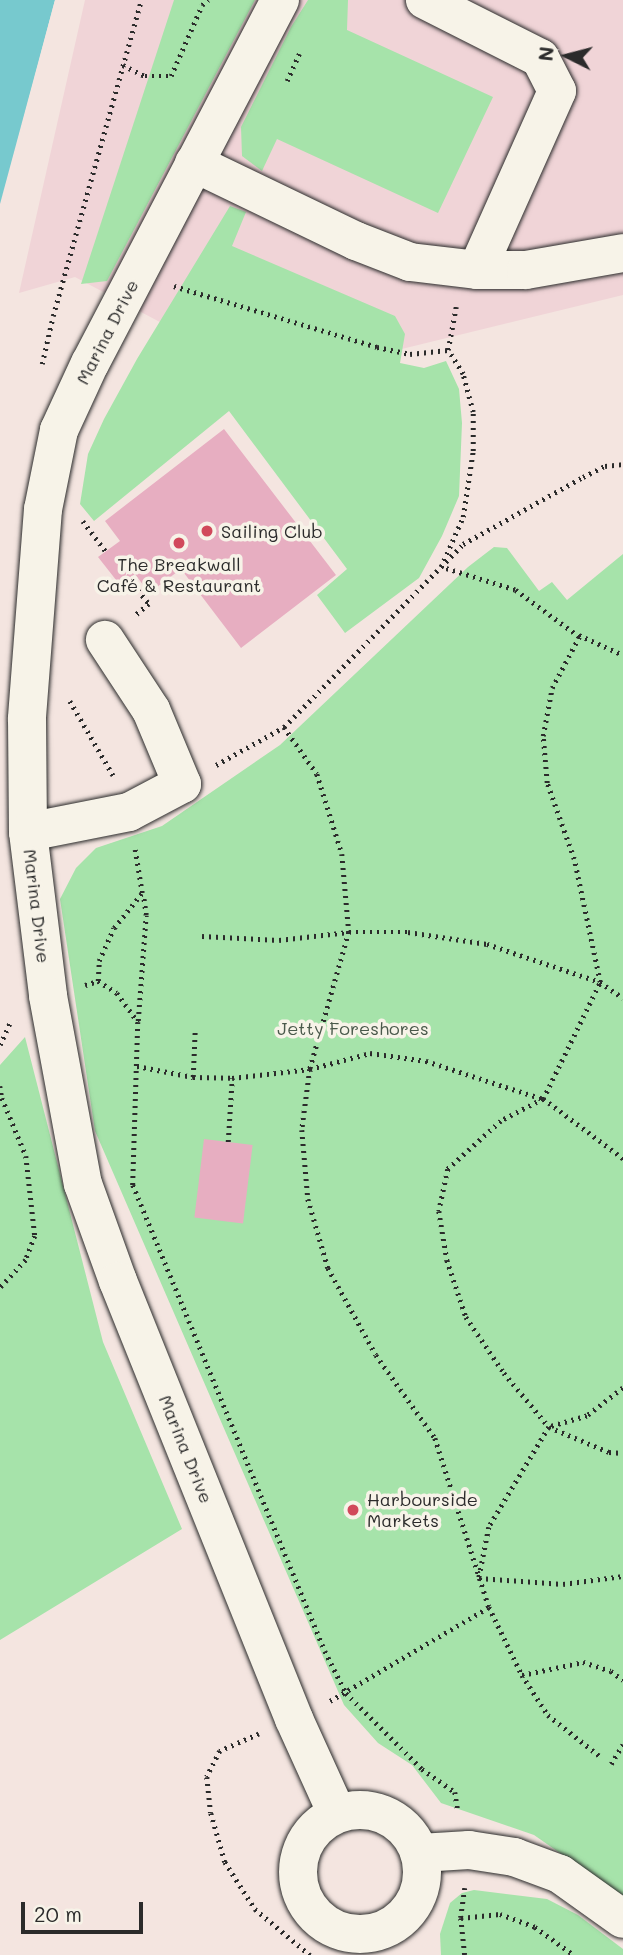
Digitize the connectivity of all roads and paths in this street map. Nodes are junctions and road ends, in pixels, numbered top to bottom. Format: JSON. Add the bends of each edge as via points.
{"nodes":[{"id":1,"x":141,"y":0,"type":"edge"},
{"id":2,"x":208,"y":0,"type":"edge"},
{"id":3,"x":280,"y":0,"type":"edge"},
{"id":4,"x":425,"y":0,"type":"edge"},
{"id":5,"x":123,"y":65,"type":"junction"},
{"id":6,"x":194,"y":163,"type":"junction"},
{"id":7,"x":623,"y":253,"type":"edge"},
{"id":8,"x":477,"y":270,"type":"junction"},
{"id":9,"x":173,"y":286,"type":"dead end"},
{"id":10,"x":53,"y":316,"type":"dead end"},
{"id":11,"x":451,"y":330,"type":"dead end"},
{"id":12,"x":448,"y":350,"type":"junction"},
{"id":13,"x":623,"y":464,"type":"edge"},
{"id":14,"x":82,"y":520,"type":"dead end"},
{"id":15,"x":106,"y":551,"type":"dead end"},
{"id":16,"x":441,"y":567,"type":"junction"},
{"id":17,"x":128,"y":579,"type":"dead end"},
{"id":18,"x":144,"y":597,"type":"dead end"},
{"id":19,"x":569,"y":630,"type":"junction"},
{"id":20,"x":105,"y":640,"type":"dead end"},
{"id":21,"x":623,"y":655,"type":"edge"},
{"id":22,"x":284,"y":727,"type":"junction"},
{"id":23,"x":182,"y":784,"type":"junction"},
{"id":24,"x":28,"y":832,"type":"junction"},
{"id":25,"x":142,"y":894,"type":"dead end"},
{"id":26,"x":349,"y":932,"type":"junction"},
{"id":27,"x":202,"y":936,"type":"dead end"},
{"id":28,"x":98,"y":981,"type":"dead end"},
{"id":29,"x":600,"y":982,"type":"junction"},
{"id":30,"x":623,"y":998,"type":"edge"},
{"id":31,"x":138,"y":1022,"type":"junction"},
{"id":32,"x":195,"y":1029,"type":"dead end"},
{"id":33,"x":137,"y":1066,"type":"junction"},
{"id":34,"x":310,"y":1069,"type":"junction"},
{"id":35,"x":193,"y":1077,"type":"junction"},
{"id":36,"x":232,"y":1078,"type":"junction"},
{"id":37,"x":0,"y":1086,"type":"edge"},
{"id":38,"x":543,"y":1099,"type":"junction"},
{"id":39,"x":228,"y":1142,"type":"dead end"},
{"id":40,"x":623,"y":1159,"type":"edge"},
{"id":41,"x":0,"y":1288,"type":"edge"},
{"id":42,"x":623,"y":1388,"type":"edge"},
{"id":43,"x":550,"y":1427,"type":"junction"},
{"id":44,"x":623,"y":1453,"type":"edge"},
{"id":45,"x":623,"y":1576,"type":"edge"},
{"id":46,"x":479,"y":1578,"type":"junction"},
{"id":47,"x":489,"y":1607,"type":"junction"},
{"id":48,"x":522,"y":1675,"type":"junction"},
{"id":49,"x":623,"y":1680,"type":"edge"},
{"id":50,"x":346,"y":1693,"type":"junction"},
{"id":51,"x":294,"y":1718,"type":"junction"},
{"id":52,"x":623,"y":1744,"type":"edge"},
{"id":53,"x":600,"y":1757,"type":"dead end"},
{"id":54,"x":611,"y":1764,"type":"dead end"},
{"id":55,"x":455,"y":1792,"type":"dead end"},
{"id":56,"x":337,"y":1814,"type":"junction"},
{"id":57,"x":420,"y":1853,"type":"junction"},
{"id":58,"x":461,"y":1918,"type":"dead end"},
{"id":59,"x":623,"y":1919,"type":"edge"},
{"id":60,"x":384,"y":1943,"type":"edge"},
{"id":61,"x":310,"y":1955,"type":"edge"},
{"id":62,"x":574,"y":1955,"type":"edge"}],
"edges":[{"from":1,"to":5,"type":"path"},
{"from":2,"to":5,"type":"path","via":[[171,76],[145,76]]},
{"from":3,"to":6,"type":"street","name":"Marina Drive"},
{"from":4,"to":8,"type":"street","via":[[540,58],[557,91]]},
{"from":5,"to":10,"type":"path"},
{"from":6,"to":8,"type":"street","via":[[410,262]]},
{"from":6,"to":24,"type":"street","name":"Marina Drive","via":[[59,430],[43,509],[27,719]]},
{"from":7,"to":8,"type":"street","via":[[526,271]]},
{"from":9,"to":12,"type":"path","via":[[377,348],[410,354]]},
{"from":11,"to":12,"type":"path"},
{"from":12,"to":16,"type":"path","via":[[463,374],[473,412],[473,451],[463,517]]},
{"from":13,"to":16,"type":"path","via":[[605,466],[463,544]]},
{"from":14,"to":15,"type":"path"},
{"from":16,"to":19,"type":"path","via":[[515,590]]},
{"from":16,"to":22,"type":"path"},
{"from":17,"to":18,"type":"path"},
{"from":19,"to":21,"type":"path"},
{"from":19,"to":29,"type":"path","via":[[579,637],[552,688],[543,736],[547,783],[574,859]]},
{"from":20,"to":23,"type":"street","via":[[152,710]]},
{"from":22,"to":23,"type":"path"},
{"from":22,"to":26,"type":"path","via":[[317,774],[342,854]]},
{"from":23,"to":24,"type":"street","via":[[128,812]]},
{"from":24,"to":51,"type":"street","name":"Marina Drive","via":[[48,996],[83,1184]]},
{"from":25,"to":31,"type":"path","via":[[146,915]]},
{"from":26,"to":27,"type":"path","via":[[279,940]]},
{"from":26,"to":29,"type":"path","via":[[408,932],[487,944]]},
{"from":26,"to":34,"type":"path"},
{"from":28,"to":31,"type":"path","via":[[117,993]]},
{"from":29,"to":30,"type":"path"},
{"from":29,"to":38,"type":"path"},
{"from":31,"to":33,"type":"path"},
{"from":32,"to":35,"type":"path"},
{"from":33,"to":35,"type":"path"},
{"from":33,"to":50,"type":"path","via":[[133,1185]]},
{"from":34,"to":36,"type":"path"},
{"from":34,"to":38,"type":"path","via":[[370,1053],[426,1061]]},
{"from":34,"to":46,"type":"path","via":[[302,1130],[308,1199],[328,1268],[376,1355],[435,1438]]},
{"from":35,"to":36,"type":"path"},
{"from":36,"to":39,"type":"path"},
{"from":37,"to":41,"type":"path","via":[[26,1156],[35,1236],[26,1260]]},
{"from":38,"to":40,"type":"path"},
{"from":38,"to":43,"type":"path","via":[[501,1121],[448,1169],[439,1211],[447,1260],[467,1317],[504,1373]]},
{"from":42,"to":43,"type":"path","via":[[587,1416]]},
{"from":43,"to":44,"type":"path","via":[[609,1452]]},
{"from":43,"to":46,"type":"path","via":[[489,1527]]},
{"from":45,"to":46,"type":"path","via":[[563,1584]]},
{"from":46,"to":47,"type":"path"},
{"from":47,"to":48,"type":"path"},
{"from":47,"to":50,"type":"path"},
{"from":48,"to":49,"type":"path","via":[[583,1662]]},
{"from":48,"to":53,"type":"path","via":[[548,1715]]},
{"from":50,"to":55,"type":"path","via":[[422,1769]]},
{"from":51,"to":56,"type":"street","name":"Marina Drive"},
{"from":51,"to":61,"type":"path","via":[[220,1751],[207,1777],[211,1813],[225,1862],[255,1909]]},
{"from":52,"to":54,"type":"path"},
{"from":56,"to":57,"type":"street","via":[[377,1812],[395,1820]]},
{"from":56,"to":60,"type":"street","via":[[318,1826],[302,1852],[299,1883],[306,1903],[338,1930]]},
{"from":57,"to":59,"type":"street","via":[[469,1850],[514,1857],[559,1874]]},
{"from":57,"to":60,"type":"street","via":[[420,1892]]},
{"from":58,"to":62,"type":"path","via":[[500,1914],[535,1927]]}]}
